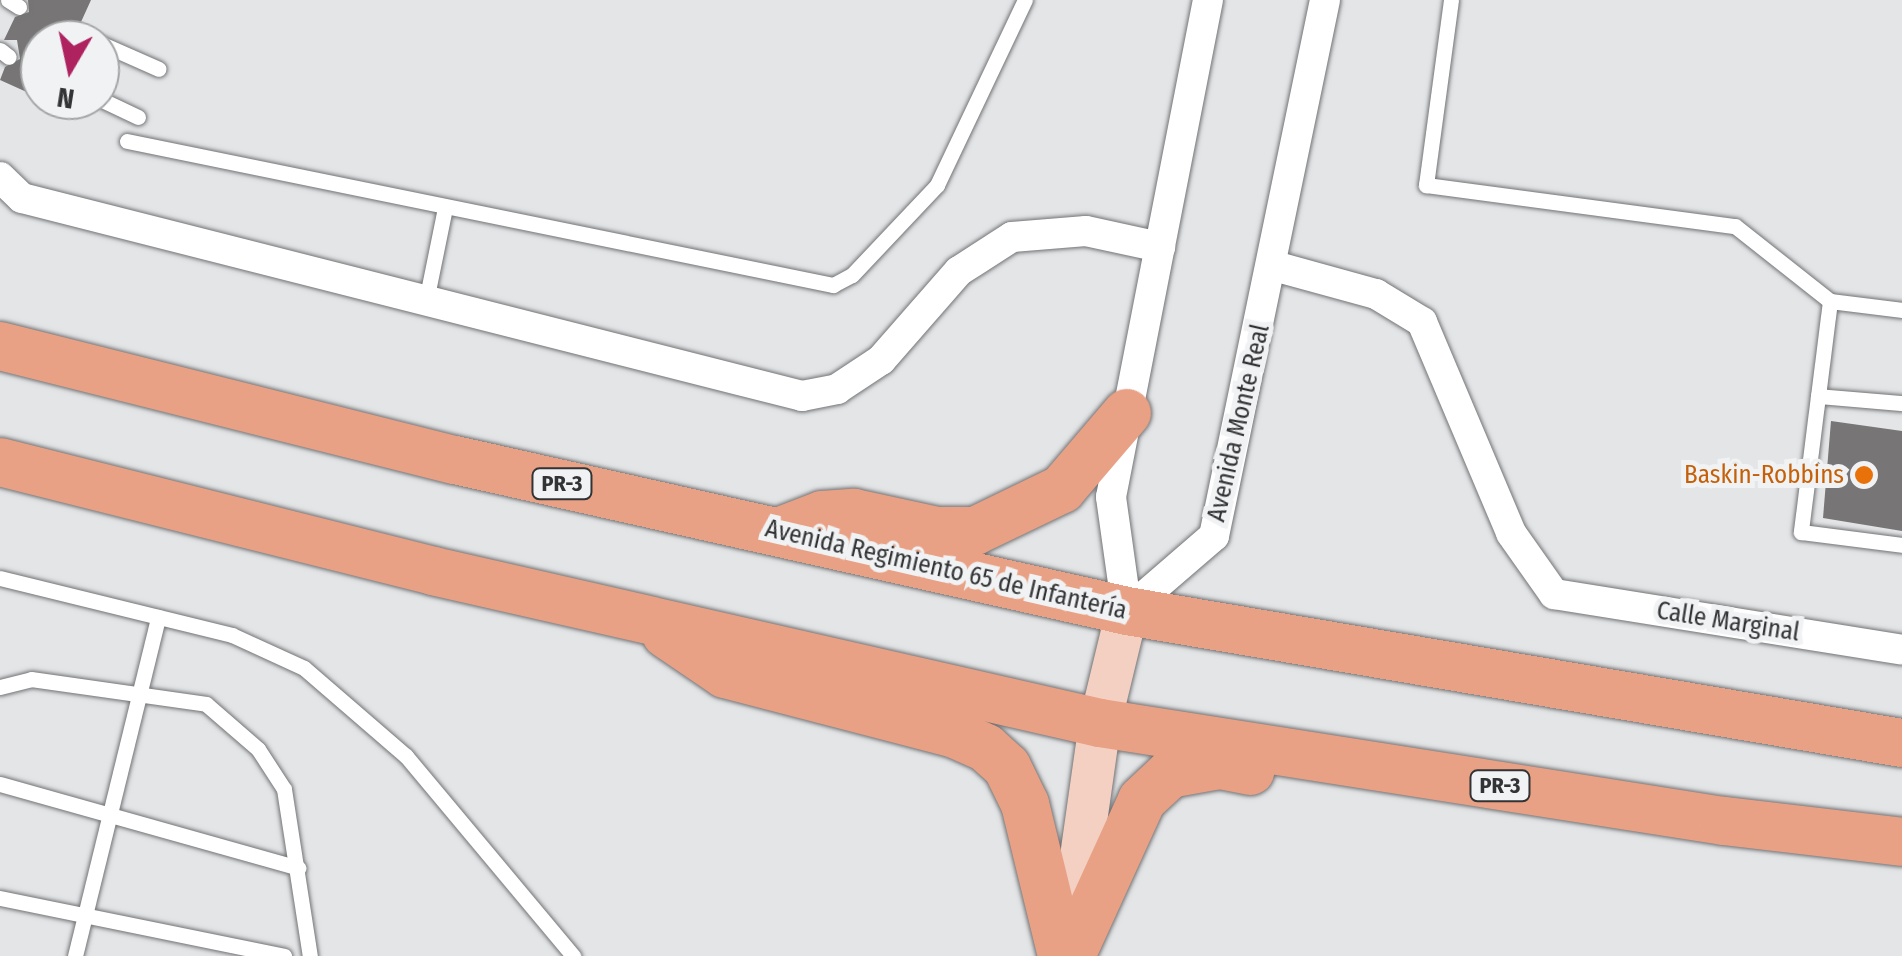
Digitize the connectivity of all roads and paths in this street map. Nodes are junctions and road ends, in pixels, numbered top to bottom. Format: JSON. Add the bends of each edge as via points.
{"nodes":[{"id":1,"x":1025,"y":0,"type":"edge"},
{"id":2,"x":1208,"y":0,"type":"edge"},
{"id":3,"x":1325,"y":0,"type":"edge"},
{"id":4,"x":1451,"y":0,"type":"edge"},
{"id":5,"x":120,"y":52,"type":"edge"},
{"id":6,"x":159,"y":69,"type":"dead end"},
{"id":7,"x":120,"y":108,"type":"edge"},
{"id":8,"x":138,"y":117,"type":"dead end"},
{"id":9,"x":128,"y":141,"type":"dead end"},
{"id":10,"x":0,"y":177,"type":"edge"},
{"id":11,"x":445,"y":208,"type":"junction"},
{"id":12,"x":1160,"y":247,"type":"junction"},
{"id":13,"x":1274,"y":266,"type":"junction"},
{"id":14,"x":426,"y":301,"type":"junction"},
{"id":15,"x":1830,"y":301,"type":"junction"},
{"id":16,"x":1902,"y":310,"type":"edge"},
{"id":17,"x":0,"y":346,"type":"edge"},
{"id":18,"x":1818,"y":396,"type":"junction"},
{"id":19,"x":1902,"y":403,"type":"edge"},
{"id":20,"x":1128,"y":413,"type":"junction"},
{"id":21,"x":0,"y":462,"type":"edge"},
{"id":22,"x":777,"y":532,"type":"junction"},
{"id":23,"x":1902,"y":545,"type":"edge"},
{"id":24,"x":0,"y":578,"type":"edge"},
{"id":25,"x":1128,"y":611,"type":"junction"},
{"id":26,"x":158,"y":616,"type":"junction"},
{"id":27,"x":642,"y":619,"type":"junction"},
{"id":28,"x":1902,"y":650,"type":"edge"},
{"id":29,"x":0,"y":687,"type":"edge"},
{"id":30,"x":142,"y":692,"type":"junction"},
{"id":31,"x":1100,"y":723,"type":"junction"},
{"id":32,"x":1902,"y":744,"type":"edge"},
{"id":33,"x":0,"y":784,"type":"edge"},
{"id":34,"x":1502,"y":786,"type":"junction"},
{"id":35,"x":110,"y":814,"type":"junction"},
{"id":36,"x":1902,"y":842,"type":"edge"},
{"id":37,"x":298,"y":868,"type":"junction"},
{"id":38,"x":0,"y":898,"type":"edge"},
{"id":39,"x":85,"y":918,"type":"junction"},
{"id":40,"x":76,"y":956,"type":"edge"},
{"id":41,"x":284,"y":956,"type":"edge"},
{"id":42,"x":310,"y":956,"type":"edge"},
{"id":43,"x":573,"y":956,"type":"edge"},
{"id":44,"x":1066,"y":956,"type":"edge"}],
"edges":[{"from":1,"to":11,"type":"lane","via":[[937,184],[852,275],[833,285]]},
{"from":2,"to":12,"type":"street"},
{"from":3,"to":13,"type":"street","name":"Avenida Monte Real"},
{"from":4,"to":15,"type":"lane","via":[[1426,186],[1735,226]]},
{"from":5,"to":6,"type":"lane"},
{"from":7,"to":8,"type":"lane"},
{"from":9,"to":11,"type":"lane"},
{"from":10,"to":14,"type":"street","via":[[22,198]]},
{"from":11,"to":14,"type":"lane"},
{"from":12,"to":14,"type":"street","via":[[1086,232],[1012,238],[959,272],[880,360],[837,388],[802,396]]},
{"from":12,"to":20,"type":"street"},
{"from":13,"to":25,"type":"street","name":"Avenida Monte Real","via":[[1214,536]]},
{"from":13,"to":28,"type":"street","name":"Calle Marginal","via":[[1376,294],[1422,322],[1512,533],[1554,594]]},
{"from":15,"to":16,"type":"lane"},
{"from":15,"to":18,"type":"lane"},
{"from":17,"to":22,"type":"main road","name":"Avenida Regimiento 65 de Infantería","number":"PR-3","via":[[454,460]]},
{"from":18,"to":19,"type":"lane"},
{"from":18,"to":23,"type":"lane","via":[[1800,532]]},
{"from":20,"to":22,"type":"main road","via":[[1062,489],[991,525],[937,531],[854,513],[822,514]]},
{"from":20,"to":25,"type":"street","via":[[1111,497]]},
{"from":21,"to":27,"type":"main road","number":"PR-3"},
{"from":22,"to":25,"type":"main road","name":"Avenida Regimiento 65 de Infantería","number":"PR-3"},
{"from":24,"to":26,"type":"lane"},
{"from":25,"to":31,"type":"street"},
{"from":25,"to":32,"type":"main road","name":"Avenida Regimiento 65 de Infantería","number":"PR-3"},
{"from":26,"to":30,"type":"lane"},
{"from":26,"to":43,"type":"lane","via":[[232,635],[304,668],[406,756]]},
{"from":27,"to":31,"type":"main road","number":"PR-3"},
{"from":27,"to":44,"type":"main road","via":[[725,674],[955,734],[986,748],[1007,767],[1025,804]]},
{"from":29,"to":30,"type":"lane","via":[[31,678]]},
{"from":30,"to":35,"type":"lane"},
{"from":30,"to":37,"type":"lane","via":[[206,704],[258,749],[284,789]]},
{"from":31,"to":34,"type":"main road","number":"PR-3"},
{"from":31,"to":44,"type":"street"},
{"from":33,"to":35,"type":"lane"},
{"from":34,"to":36,"type":"main road","number":"PR-3"},
{"from":34,"to":44,"type":"main road","via":[[1380,796],[1220,765],[1170,774],[1142,800]]},
{"from":35,"to":37,"type":"lane"},
{"from":35,"to":39,"type":"lane"},
{"from":37,"to":42,"type":"lane"},
{"from":38,"to":39,"type":"lane"},
{"from":39,"to":40,"type":"lane"},
{"from":39,"to":41,"type":"lane"}]}
